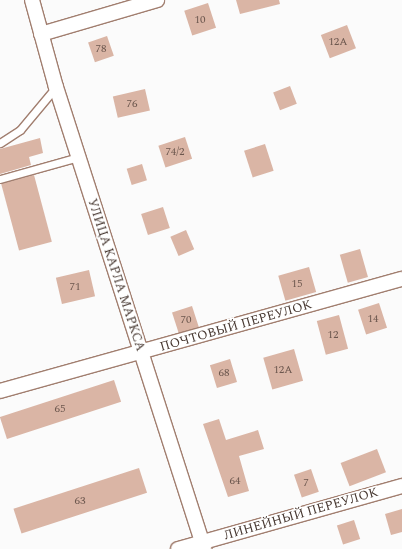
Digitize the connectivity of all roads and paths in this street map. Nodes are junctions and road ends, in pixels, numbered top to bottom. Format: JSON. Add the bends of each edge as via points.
{"nodes":[{"id":1,"x":32,"y":0,"type":"edge"},
{"id":2,"x":156,"y":0,"type":"edge"},
{"id":3,"x":41,"y":34,"type":"junction"},
{"id":4,"x":56,"y":87,"type":"junction"},
{"id":5,"x":0,"y":143,"type":"edge"},
{"id":6,"x":79,"y":157,"type":"junction"},
{"id":7,"x":0,"y":179,"type":"edge"},
{"id":8,"x":402,"y":279,"type":"edge"},
{"id":9,"x":141,"y":353,"type":"junction"},
{"id":10,"x":0,"y":391,"type":"edge"},
{"id":11,"x":402,"y":486,"type":"edge"},
{"id":12,"x":203,"y":545,"type":"edge"},
{"id":13,"x":178,"y":549,"type":"edge"}],
"edges":[{"from":1,"to":3,"type":"street","name":"УЛИЦА КАРЛА МАРКСА"},
{"from":2,"to":3,"type":"street"},
{"from":3,"to":4,"type":"street","name":"УЛИЦА КАРЛА МАРКСА"},
{"from":4,"to":5,"type":"lane","via":[[11,139]]},
{"from":4,"to":6,"type":"street","name":"УЛИЦА КАРЛА МАРКСА"},
{"from":6,"to":7,"type":"lane"},
{"from":6,"to":9,"type":"street","name":"УЛИЦА КАРЛА МАРКСА"},
{"from":8,"to":9,"type":"street","name":"ПОЧТОВЫЙ ПЕРЕУЛОК"},
{"from":9,"to":10,"type":"street","name":"ПОЧТОВЫЙ ПЕРЕУЛОК"},
{"from":9,"to":12,"type":"street","name":"УЛИЦА КАРЛА МАРКСА"},
{"from":11,"to":12,"type":"street","name":"ЛИНЕЙНЫЙ ПЕРЕУЛОК"},
{"from":12,"to":13,"type":"street","name":"ЛИНЕЙНЫЙ ПЕРЕУЛОК"}]}
